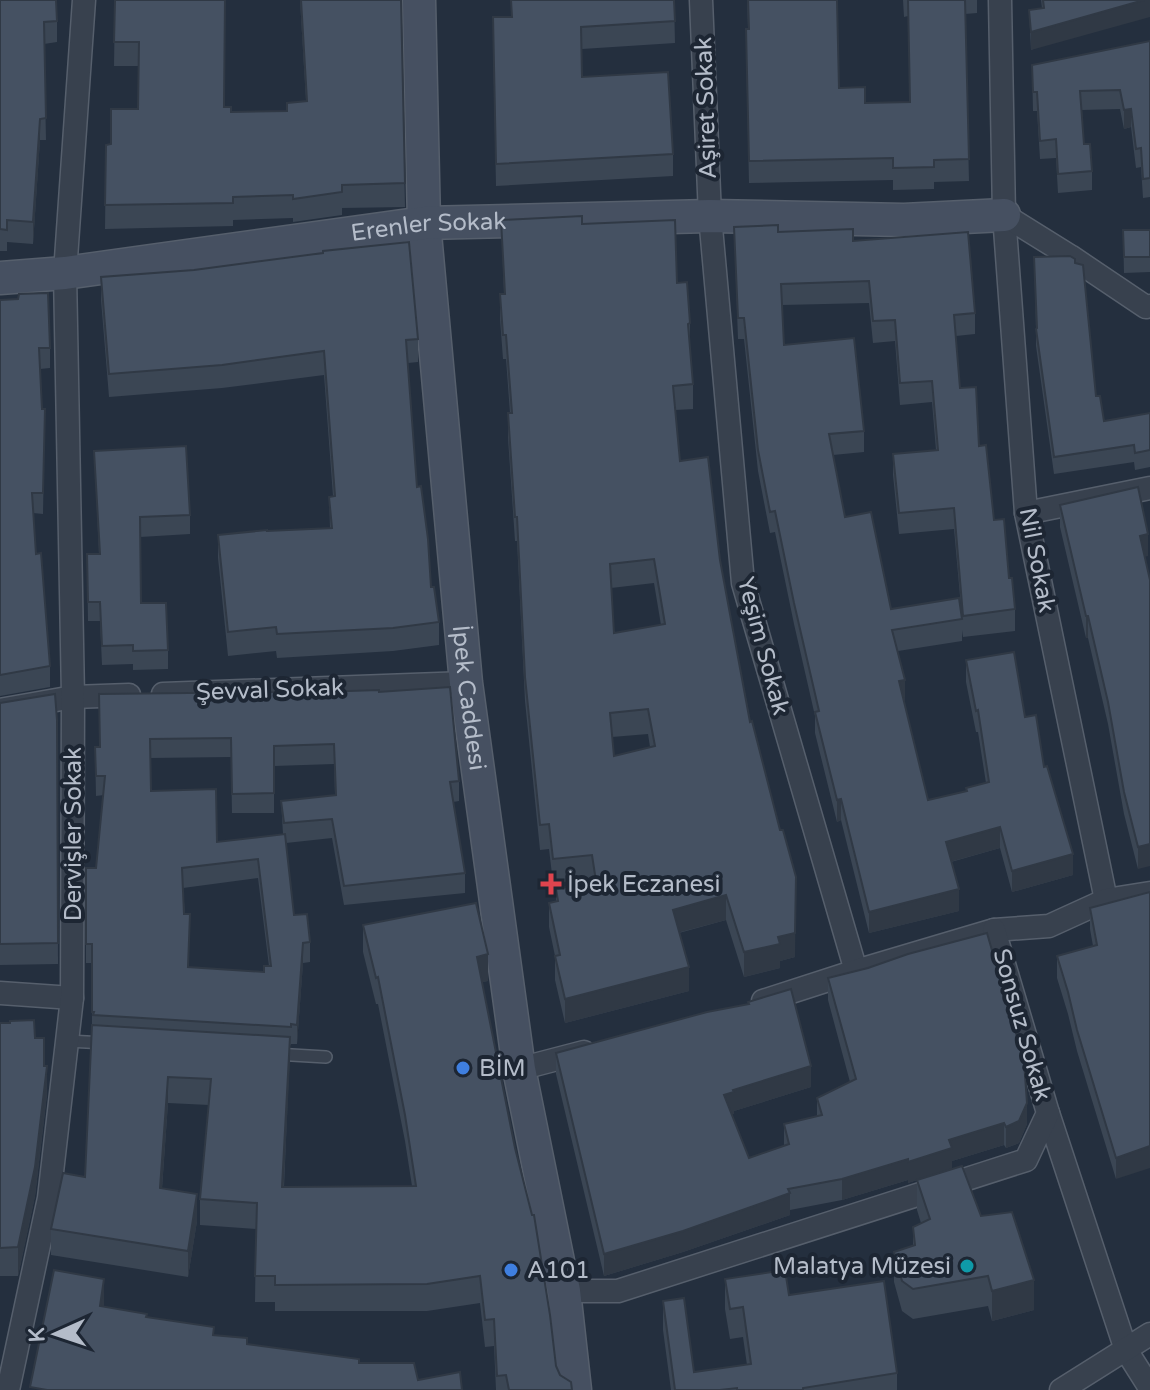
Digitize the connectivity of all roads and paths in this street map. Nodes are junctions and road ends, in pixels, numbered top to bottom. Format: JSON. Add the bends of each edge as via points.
{"nodes":[{"id":1,"x":84,"y":0,"type":"edge"},
{"id":2,"x":419,"y":0,"type":"edge"},
{"id":3,"x":701,"y":0,"type":"edge"},
{"id":4,"x":1000,"y":0,"type":"edge"},
{"id":5,"x":1004,"y":215,"type":"junction"},
{"id":6,"x":710,"y":216,"type":"junction"},
{"id":7,"x":424,"y":223,"type":"junction"},
{"id":8,"x":65,"y":273,"type":"junction"},
{"id":9,"x":0,"y":278,"type":"edge"},
{"id":10,"x":1150,"y":306,"type":"edge"},
{"id":11,"x":1150,"y":488,"type":"edge"},
{"id":12,"x":1026,"y":513,"type":"junction"},
{"id":13,"x":466,"y":683,"type":"junction"},
{"id":14,"x":73,"y":697,"type":"junction"},
{"id":15,"x":0,"y":710,"type":"edge"},
{"id":16,"x":1150,"y":893,"type":"edge"},
{"id":17,"x":1106,"y":900,"type":"junction"},
{"id":18,"x":994,"y":930,"type":"junction"},
{"id":19,"x":856,"y":971,"type":"junction"},
{"id":20,"x":0,"y":993,"type":"edge"},
{"id":21,"x":72,"y":998,"type":"junction"},
{"id":22,"x":744,"y":1007,"type":"edge"},
{"id":23,"x":67,"y":1041,"type":"junction"},
{"id":24,"x":113,"y":1044,"type":"edge"},
{"id":25,"x":610,"y":1045,"type":"edge"},
{"id":26,"x":265,"y":1053,"type":"edge"},
{"id":27,"x":326,"y":1057,"type":"dead end"},
{"id":28,"x":519,"y":1069,"type":"junction"},
{"id":29,"x":1048,"y":1113,"type":"junction"},
{"id":30,"x":564,"y":1291,"type":"junction"},
{"id":31,"x":1150,"y":1334,"type":"edge"},
{"id":32,"x":1126,"y":1350,"type":"junction"},
{"id":33,"x":1150,"y":1388,"type":"edge"},
{"id":34,"x":8,"y":1390,"type":"edge"},
{"id":35,"x":575,"y":1390,"type":"edge"},
{"id":36,"x":1061,"y":1390,"type":"edge"}],
"edges":[{"from":1,"to":8,"type":"street","name":"Dervişler Sokak"},
{"from":2,"to":7,"type":"main road","name":"İpek Caddesi"},
{"from":3,"to":6,"type":"street","name":"Aşiret Sokak"},
{"from":4,"to":5,"type":"street","name":"Nil Sokak"},
{"from":5,"to":6,"type":"main road","name":"Erenler Sokak","via":[[904,220]]},
{"from":5,"to":10,"type":"street"},
{"from":5,"to":12,"type":"street","name":"Nil Sokak"},
{"from":6,"to":7,"type":"main road","name":"Erenler Sokak"},
{"from":6,"to":19,"type":"street","name":"Yeşim Sokak","via":[[743,583]]},
{"from":7,"to":8,"type":"main road","name":"Erenler Sokak"},
{"from":7,"to":13,"type":"main road","name":"İpek Caddesi"},
{"from":8,"to":9,"type":"main road","name":"Erenler Sokak"},
{"from":8,"to":14,"type":"street","name":"Dervişler Sokak"},
{"from":11,"to":12,"type":"street"},
{"from":12,"to":17,"type":"street","name":"Nil Sokak"},
{"from":13,"to":14,"type":"street","name":"Şevval Sokak"},
{"from":13,"to":28,"type":"main road","name":"İpek Caddesi"},
{"from":14,"to":15,"type":"street","name":"Şevval Sokak"},
{"from":14,"to":21,"type":"street","name":"Dervişler Sokak"},
{"from":16,"to":17,"type":"street"},
{"from":17,"to":18,"type":"street","via":[[1049,926]]},
{"from":18,"to":19,"type":"street"},
{"from":18,"to":29,"type":"street","name":"Sonsuz Sokak"},
{"from":19,"to":22,"type":"street"},
{"from":20,"to":21,"type":"street"},
{"from":21,"to":23,"type":"street","name":"Dervişler Sokak"},
{"from":23,"to":24,"type":"lane"},
{"from":23,"to":34,"type":"street","name":"Dervişler Sokak","via":[[49,1198]]},
{"from":25,"to":28,"type":"street"},
{"from":26,"to":27,"type":"lane"},
{"from":28,"to":30,"type":"main road","name":"İpek Caddesi"},
{"from":29,"to":30,"type":"street","name":"Sonsuz Sokak","via":[[1026,1160],[618,1291]]},
{"from":29,"to":32,"type":"street"},
{"from":30,"to":35,"type":"main road","name":"İpek Caddesi"},
{"from":31,"to":32,"type":"street"},
{"from":32,"to":33,"type":"street"},
{"from":32,"to":36,"type":"street"}]}
